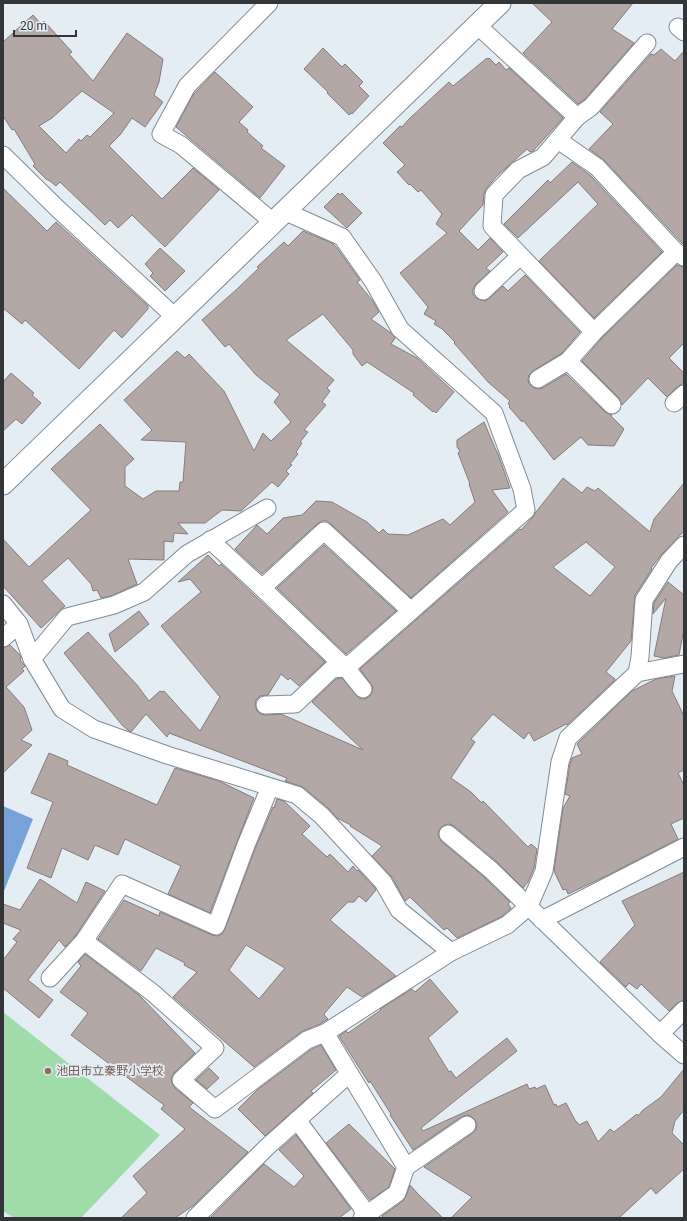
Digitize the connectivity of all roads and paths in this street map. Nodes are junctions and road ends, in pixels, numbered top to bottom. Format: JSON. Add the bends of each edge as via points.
{"nodes":[{"id":1,"x":270,"y":3,"type":"edge"},
{"id":2,"x":500,"y":3,"type":"edge"},
{"id":3,"x":477,"y":25,"type":"junction"},
{"id":4,"x":647,"y":44,"type":"dead end"},
{"id":5,"x":577,"y":117,"type":"junction"},
{"id":6,"x":558,"y":140,"type":"junction"},
{"id":7,"x":3,"y":155,"type":"edge"},
{"id":8,"x":279,"y":217,"type":"junction"},
{"id":9,"x":680,"y":255,"type":"edge"},
{"id":10,"x":520,"y":256,"type":"junction"},
{"id":11,"x":483,"y":291,"type":"dead end"},
{"id":12,"x":175,"y":317,"type":"junction"},
{"id":13,"x":594,"y":332,"type":"junction"},
{"id":14,"x":568,"y":361,"type":"junction"},
{"id":15,"x":538,"y":380,"type":"dead end"},
{"id":16,"x":612,"y":405,"type":"dead end"},
{"id":17,"x":3,"y":484,"type":"edge"},
{"id":18,"x":267,"y":508,"type":"dead end"},
{"id":19,"x":210,"y":540,"type":"junction"},
{"id":20,"x":684,"y":545,"type":"edge"},
{"id":21,"x":262,"y":588,"type":"junction"},
{"id":22,"x":3,"y":604,"type":"edge"},
{"id":23,"x":412,"y":611,"type":"junction"},
{"id":24,"x":19,"y":624,"type":"junction"},
{"id":25,"x":3,"y":638,"type":"edge"},
{"id":26,"x":32,"y":659,"type":"junction"},
{"id":27,"x":684,"y":664,"type":"edge"},
{"id":28,"x":346,"y":668,"type":"junction"},
{"id":29,"x":637,"y":673,"type":"junction"},
{"id":30,"x":363,"y":689,"type":"dead end"},
{"id":31,"x":265,"y":705,"type":"dead end"},
{"id":32,"x":270,"y":787,"type":"junction"},
{"id":33,"x":448,"y":834,"type":"dead end"},
{"id":34,"x":684,"y":847,"type":"edge"},
{"id":35,"x":529,"y":906,"type":"junction"},
{"id":36,"x":542,"y":920,"type":"junction"},
{"id":37,"x":84,"y":942,"type":"junction"},
{"id":38,"x":451,"y":952,"type":"junction"},
{"id":39,"x":50,"y":978,"type":"dead end"},
{"id":40,"x":684,"y":1010,"type":"edge"},
{"id":41,"x":325,"y":1033,"type":"junction"},
{"id":42,"x":660,"y":1034,"type":"junction"},
{"id":43,"x":684,"y":1055,"type":"edge"},
{"id":44,"x":349,"y":1074,"type":"junction"},
{"id":45,"x":298,"y":1120,"type":"junction"},
{"id":46,"x":467,"y":1125,"type":"dead end"},
{"id":47,"x":406,"y":1167,"type":"junction"},
{"id":48,"x":363,"y":1217,"type":"edge"},
{"id":49,"x":195,"y":1218,"type":"edge"}],
"edges":[{"from":1,"to":8,"type":"street","via":[[187,86],[161,134],[181,145]]},
{"from":2,"to":3,"type":"street"},
{"from":3,"to":5,"type":"street"},
{"from":3,"to":8,"type":"street"},
{"from":4,"to":5,"type":"street","via":[[591,107]]},
{"from":5,"to":6,"type":"street"},
{"from":6,"to":9,"type":"street","via":[[597,167]]},
{"from":6,"to":10,"type":"street","via":[[543,157],[518,170],[494,195],[492,226]]},
{"from":7,"to":12,"type":"street"},
{"from":8,"to":12,"type":"street"},
{"from":8,"to":23,"type":"street","via":[[342,238],[373,281],[400,328],[494,412],[522,489],[526,510]]},
{"from":9,"to":13,"type":"street"},
{"from":10,"to":11,"type":"street"},
{"from":10,"to":13,"type":"street"},
{"from":12,"to":17,"type":"street"},
{"from":13,"to":14,"type":"street"},
{"from":14,"to":15,"type":"street"},
{"from":14,"to":16,"type":"street"},
{"from":18,"to":19,"type":"street"},
{"from":19,"to":21,"type":"street"},
{"from":19,"to":26,"type":"street","via":[[187,554],[144,592],[114,605],[67,618]]},
{"from":20,"to":29,"type":"street","via":[[669,561],[644,600]]},
{"from":21,"to":23,"type":"street","via":[[324,531]]},
{"from":21,"to":28,"type":"street"},
{"from":22,"to":24,"type":"street"},
{"from":23,"to":28,"type":"street"},
{"from":24,"to":25,"type":"street"},
{"from":24,"to":26,"type":"street"},
{"from":26,"to":32,"type":"street","via":[[62,709],[94,729]]},
{"from":27,"to":29,"type":"street"},
{"from":28,"to":30,"type":"street"},
{"from":28,"to":31,"type":"street","via":[[332,669],[295,704]]},
{"from":29,"to":35,"type":"street","via":[[568,738],[560,762],[544,870]]},
{"from":32,"to":37,"type":"street","via":[[216,926],[122,884]]},
{"from":32,"to":38,"type":"street","via":[[297,795],[322,816],[383,882],[399,910]]},
{"from":33,"to":35,"type":"street"},
{"from":34,"to":36,"type":"street"},
{"from":35,"to":36,"type":"street"},
{"from":35,"to":38,"type":"street","via":[[507,925]]},
{"from":36,"to":42,"type":"street"},
{"from":37,"to":39,"type":"street"},
{"from":37,"to":41,"type":"street","via":[[153,993],[214,1048],[181,1080],[215,1109],[307,1040]]},
{"from":38,"to":41,"type":"street"},
{"from":40,"to":42,"type":"street"},
{"from":41,"to":44,"type":"street"},
{"from":42,"to":43,"type":"street"},
{"from":44,"to":45,"type":"street"},
{"from":44,"to":47,"type":"street"},
{"from":45,"to":48,"type":"street","via":[[362,1206]]},
{"from":45,"to":49,"type":"street"},
{"from":46,"to":47,"type":"street"},
{"from":47,"to":48,"type":"street","via":[[397,1192]]}]}
